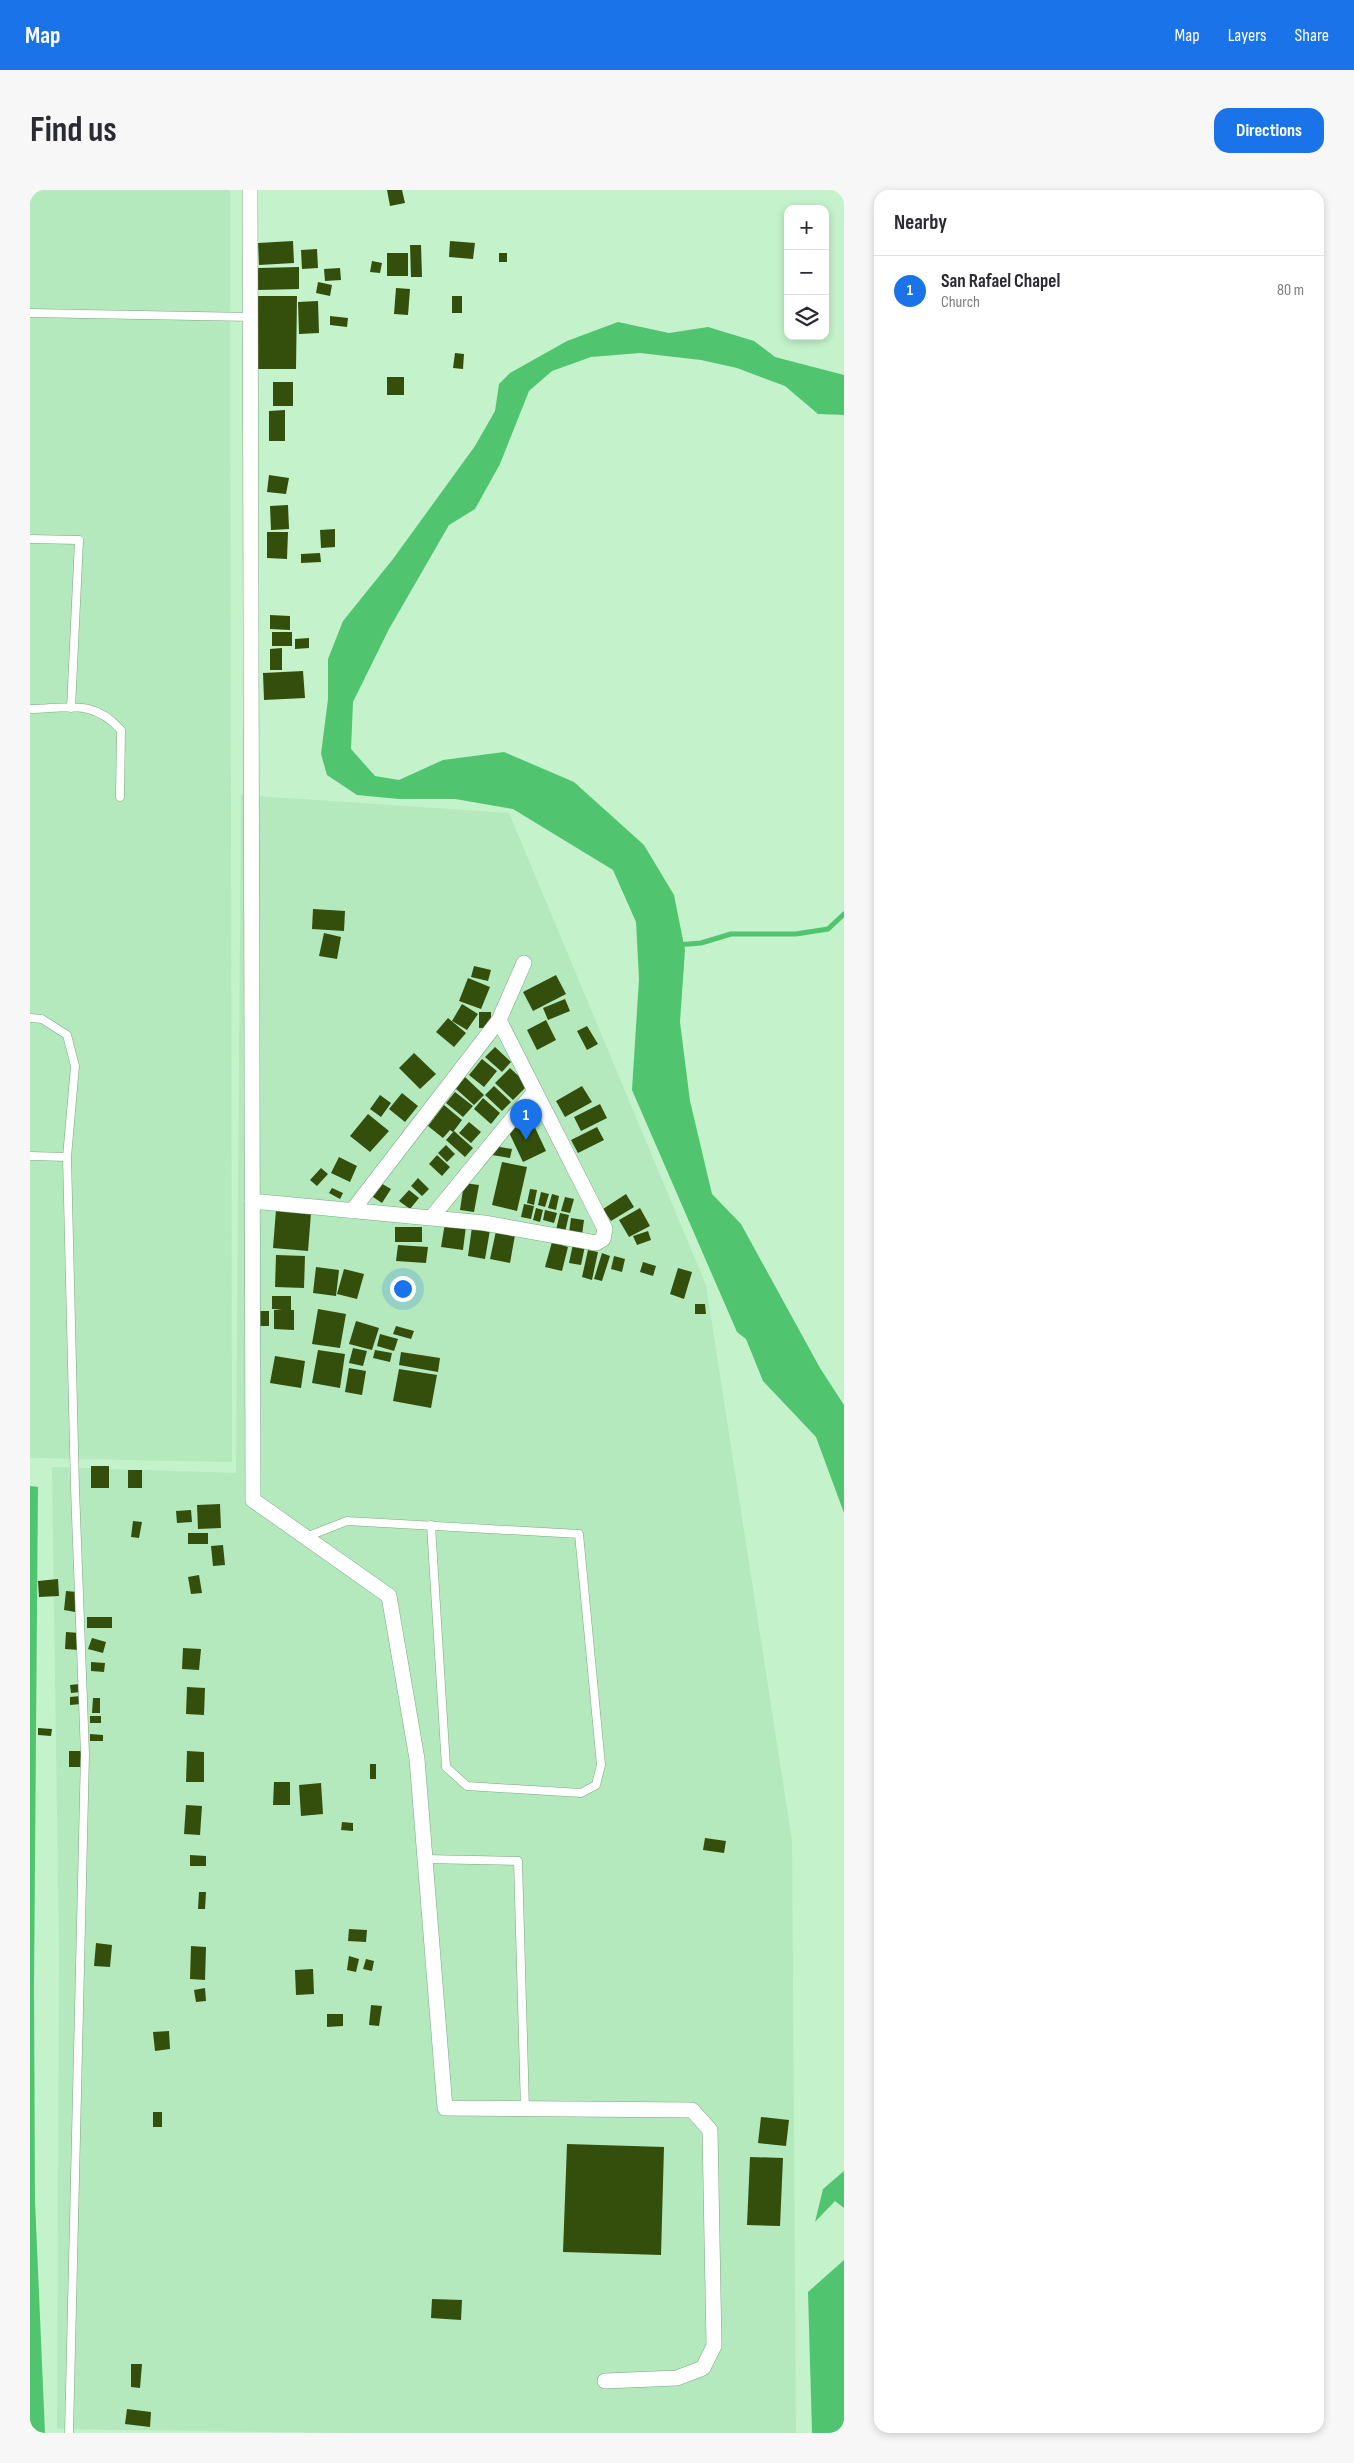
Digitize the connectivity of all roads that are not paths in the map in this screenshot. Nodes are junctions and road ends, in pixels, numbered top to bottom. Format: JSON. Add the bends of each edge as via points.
{"nodes":[{"id":1,"x":250,"y":190,"type":"edge"},
{"id":2,"x":30,"y":314,"type":"edge"},
{"id":3,"x":250,"y":317,"type":"junction"},
{"id":4,"x":30,"y":539,"type":"edge"},
{"id":5,"x":71,"y":708,"type":"junction"},
{"id":6,"x":30,"y":709,"type":"edge"},
{"id":7,"x":120,"y":797,"type":"dead end"},
{"id":8,"x":524,"y":963,"type":"dead end"},
{"id":9,"x":30,"y":1018,"type":"edge"},
{"id":10,"x":499,"y":1020,"type":"junction"},
{"id":11,"x":535,"y":1091,"type":"junction"},
{"id":12,"x":30,"y":1156,"type":"edge"},
{"id":13,"x":67,"y":1157,"type":"junction"},
{"id":14,"x":252,"y":1201,"type":"junction"},
{"id":15,"x":352,"y":1211,"type":"junction"},
{"id":16,"x":431,"y":1218,"type":"junction"},
{"id":17,"x":431,"y":1525,"type":"junction"},
{"id":18,"x":306,"y":1538,"type":"junction"},
{"id":19,"x":424,"y":1859,"type":"junction"},
{"id":20,"x":525,"y":2109,"type":"junction"},
{"id":21,"x":605,"y":2381,"type":"dead end"},
{"id":22,"x":69,"y":2433,"type":"edge"}],
"edges":[{"from":1,"to":3,"type":"street"},
{"from":2,"to":3,"type":"lane"},
{"from":3,"to":14,"type":"street"},
{"from":4,"to":5,"type":"lane","via":[[79,540]]},
{"from":5,"to":6,"type":"lane"},
{"from":5,"to":7,"type":"lane","via":[[86,707],[108,716],[121,730]]},
{"from":8,"to":10,"type":"street"},
{"from":9,"to":13,"type":"lane","via":[[42,1019],[67,1035],[75,1066]]},
{"from":10,"to":11,"type":"street"},
{"from":10,"to":15,"type":"street"},
{"from":11,"to":16,"type":"street"},
{"from":11,"to":16,"type":"street","via":[[605,1229],[603,1239],[596,1243],[484,1223]]},
{"from":12,"to":13,"type":"lane"},
{"from":13,"to":22,"type":"lane","via":[[85,1754]]},
{"from":14,"to":15,"type":"street"},
{"from":14,"to":18,"type":"street","via":[[253,1500]]},
{"from":15,"to":16,"type":"street"},
{"from":17,"to":17,"type":"lane","via":[[579,1534],[601,1765],[596,1785],[581,1792],[467,1786],[446,1767]]},
{"from":17,"to":18,"type":"lane","via":[[347,1521]]},
{"from":18,"to":19,"type":"street","via":[[389,1596],[417,1759]]},
{"from":19,"to":20,"type":"street","via":[[446,2108]]},
{"from":19,"to":20,"type":"lane","via":[[518,1862]]},
{"from":20,"to":21,"type":"street","via":[[692,2110],[710,2130],[714,2346],[703,2368],[677,2378]]}]}
